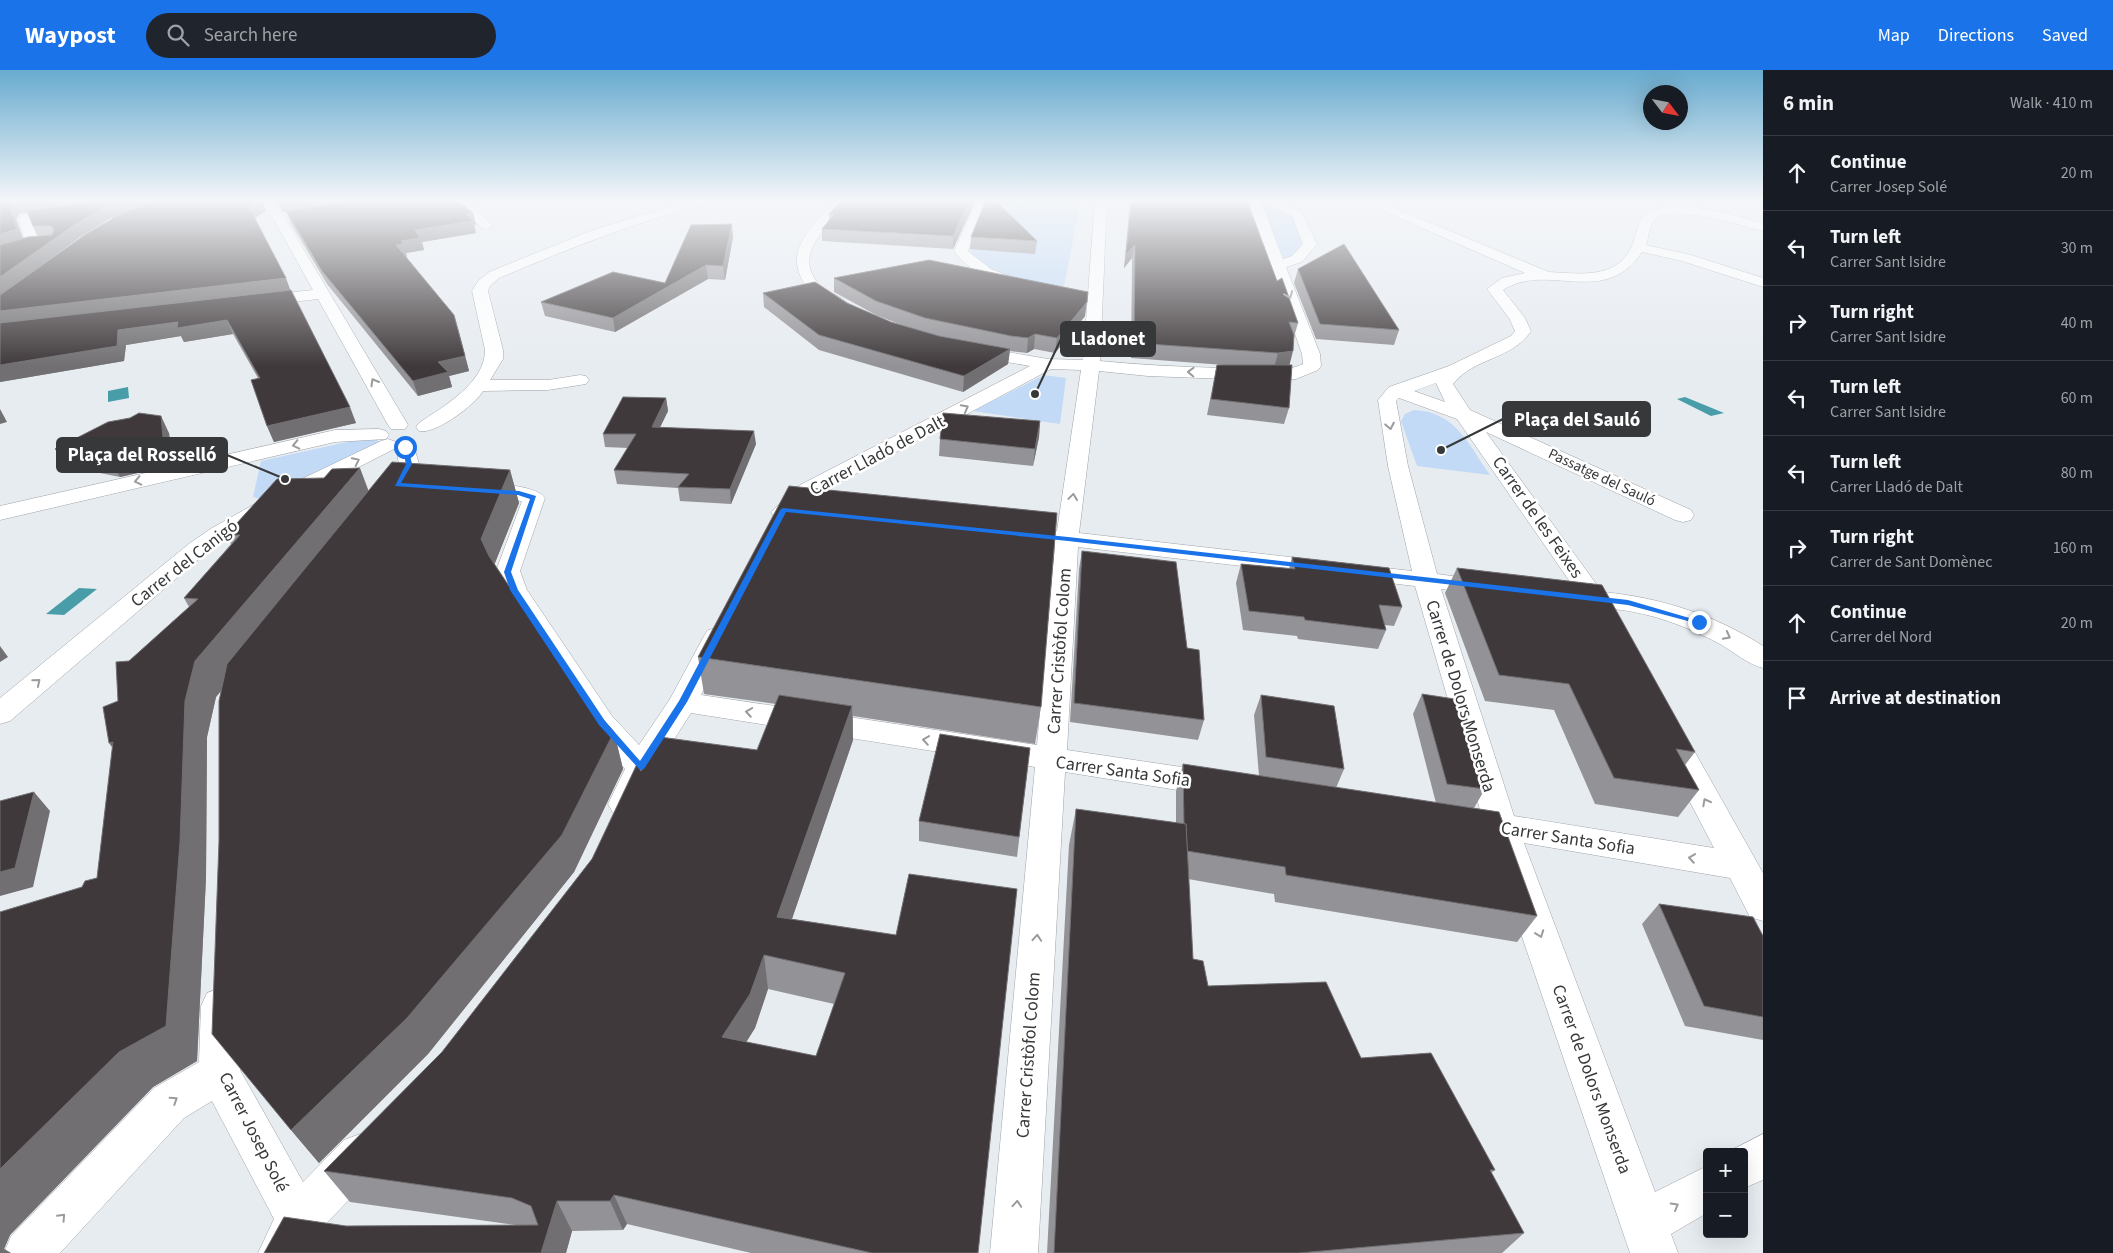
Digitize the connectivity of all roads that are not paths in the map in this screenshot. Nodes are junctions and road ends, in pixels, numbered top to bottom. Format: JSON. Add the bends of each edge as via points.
{"nodes":[{"id":1,"x":303,"y":255,"type":"edge"},
{"id":2,"x":544,"y":255,"type":"edge"},
{"id":3,"x":803,"y":255,"type":"edge"},
{"id":4,"x":964,"y":255,"type":"edge"},
{"id":5,"x":1098,"y":255,"type":"edge"},
{"id":6,"x":1274,"y":255,"type":"edge"},
{"id":7,"x":1300,"y":255,"type":"edge"},
{"id":8,"x":1495,"y":255,"type":"edge"},
{"id":9,"x":1631,"y":255,"type":"edge"},
{"id":10,"x":1675,"y":255,"type":"edge"},
{"id":11,"x":1278,"y":265,"type":"junction"},
{"id":12,"x":1547,"y":277,"type":"junction"},
{"id":13,"x":1763,"y":283,"type":"edge"},
{"id":14,"x":1035,"y":288,"type":"edge"},
{"id":15,"x":323,"y":294,"type":"junction"},
{"id":16,"x":1080,"y":294,"type":"edge"},
{"id":17,"x":1096,"y":296,"type":"junction"},
{"id":18,"x":245,"y":303,"type":"edge"},
{"id":19,"x":850,"y":309,"type":"edge"},
{"id":20,"x":957,"y":348,"type":"edge"},
{"id":21,"x":1048,"y":364,"type":"junction"},
{"id":22,"x":1091,"y":365,"type":"junction"},
{"id":23,"x":1454,"y":370,"type":"junction"},
{"id":24,"x":580,"y":380,"type":"dead end"},
{"id":25,"x":477,"y":386,"type":"junction"},
{"id":26,"x":1396,"y":391,"type":"junction"},
{"id":27,"x":1465,"y":415,"type":"junction"},
{"id":28,"x":392,"y":437,"type":"junction"},
{"id":29,"x":453,"y":489,"type":"edge"},
{"id":30,"x":783,"y":510,"type":"junction"},
{"id":31,"x":0,"y":513,"type":"edge"},
{"id":32,"x":813,"y":513,"type":"edge"},
{"id":33,"x":1683,"y":514,"type":"dead end"},
{"id":34,"x":373,"y":516,"type":"edge"},
{"id":35,"x":770,"y":535,"type":"edge"},
{"id":36,"x":1028,"y":535,"type":"edge"},
{"id":37,"x":1068,"y":539,"type":"junction"},
{"id":38,"x":1426,"y":580,"type":"junction"},
{"id":39,"x":1511,"y":590,"type":"edge"},
{"id":40,"x":1549,"y":594,"type":"edge"},
{"id":41,"x":1597,"y":600,"type":"junction"},
{"id":42,"x":727,"y":618,"type":"edge"},
{"id":43,"x":1616,"y":634,"type":"edge"},
{"id":44,"x":1763,"y":659,"type":"edge"},
{"id":45,"x":683,"y":702,"type":"junction"},
{"id":46,"x":1657,"y":712,"type":"edge"},
{"id":47,"x":0,"y":714,"type":"edge"},
{"id":48,"x":1050,"y":760,"type":"junction"},
{"id":49,"x":640,"y":767,"type":"junction"},
{"id":50,"x":1246,"y":789,"type":"edge"},
{"id":51,"x":1452,"y":819,"type":"edge"},
{"id":52,"x":1501,"y":826,"type":"junction"},
{"id":53,"x":609,"y":838,"type":"edge"},
{"id":54,"x":1740,"y":866,"type":"junction"},
{"id":55,"x":1763,"y":906,"type":"edge"},
{"id":56,"x":222,"y":976,"type":"edge"},
{"id":57,"x":219,"y":1074,"type":"junction"},
{"id":58,"x":382,"y":1133,"type":"edge"},
{"id":59,"x":1763,"y":1156,"type":"edge"},
{"id":60,"x":1748,"y":1164,"type":"edge"},
{"id":61,"x":1703,"y":1191,"type":"edge"},
{"id":62,"x":346,"y":1226,"type":"edge"},
{"id":63,"x":290,"y":1236,"type":"edge"},
{"id":64,"x":1649,"y":1238,"type":"edge"},
{"id":65,"x":28,"y":1253,"type":"edge"},
{"id":66,"x":1014,"y":1253,"type":"edge"}],
"edges":[{"from":1,"to":15,"type":"street"},
{"from":2,"to":25,"type":"street","via":[[494,275],[482,284],[480,291],[494,359]]},
{"from":3,"to":19,"type":"street","via":[[809,280],[818,290]]},
{"from":4,"to":14,"type":"street","via":[[970,264],[995,278]]},
{"from":5,"to":17,"type":"street","name":"Carrer Cristòfol Colom"},
{"from":6,"to":11,"type":"street"},
{"from":7,"to":11,"type":"street"},
{"from":8,"to":12,"type":"street"},
{"from":9,"to":12,"type":"street","via":[[1612,274]]},
{"from":10,"to":13,"type":"street"},
{"from":11,"to":22,"type":"street","one_way":true,"via":[[1312,354],[1312,366],[1296,374],[1254,375]]},
{"from":12,"to":23,"type":"street","via":[[1518,278],[1503,282],[1495,289],[1514,310],[1523,331],[1516,340]]},
{"from":15,"to":18,"type":"street"},
{"from":28,"to":15,"type":"street","one_way":true},
{"from":16,"to":17,"type":"street"},
{"from":17,"to":22,"type":"street","name":"Carrer Cristòfol Colom"},
{"from":20,"to":21,"type":"street"},
{"from":21,"to":22,"type":"street"},
{"from":30,"to":21,"type":"street","name":"Carrer Lladó de Dalt","one_way":true,"via":[[808,490]]},
{"from":37,"to":22,"type":"street","name":"Carrer Cristòfol Colom","one_way":true},
{"from":23,"to":26,"type":"street"},
{"from":23,"to":27,"type":"street","name":"Carrer de les Feixes","via":[[1444,384]]},
{"from":24,"to":25,"type":"street","via":[[548,385]]},
{"from":25,"to":28,"type":"street","name":"Carrer del Canigó","via":[[460,406],[426,427],[428,430],[423,437]]},
{"from":26,"to":27,"type":"street","name":"Passatge del Sauló"},
{"from":26,"to":38,"type":"street","name":"Carrer de Dolors Monserda","one_way":true,"via":[[1387,400],[1388,416]]},
{"from":27,"to":33,"type":"street","name":"Passatge del Sauló"},
{"from":27,"to":41,"type":"street","name":"Carrer de les Feixes"},
{"from":28,"to":31,"type":"street","one_way":true,"via":[[335,436]]},
{"from":28,"to":34,"type":"street","via":[[409,464],[411,486]]},
{"from":47,"to":28,"type":"street","name":"Carrer del Canigó","one_way":true,"via":[[198,548],[230,525]]},
{"from":29,"to":49,"type":"street","via":[[519,493],[534,498],[508,572],[514,590],[602,723]]},
{"from":30,"to":32,"type":"street"},
{"from":30,"to":35,"type":"street","name":"Carrer Lladó de Dalt"},
{"from":36,"to":37,"type":"street"},
{"from":37,"to":38,"type":"street"},
{"from":37,"to":48,"type":"street","name":"Carrer Cristòfol Colom"},
{"from":38,"to":39,"type":"street"},
{"from":38,"to":52,"type":"street","name":"Carrer de Dolors Monserda"},
{"from":40,"to":41,"type":"street"},
{"from":41,"to":43,"type":"street","name":"Carrer de les Feixes"},
{"from":41,"to":44,"type":"street","one_way":true,"via":[[1628,602],[1699,622],[1739,642]]},
{"from":42,"to":45,"type":"street"},
{"from":48,"to":45,"type":"street","name":"Carrer Santa Sofia","one_way":true},
{"from":45,"to":49,"type":"street"},
{"from":54,"to":46,"type":"street","one_way":true},
{"from":48,"to":50,"type":"street","name":"Carrer Santa Sofia"},
{"from":66,"to":48,"type":"street","name":"Carrer Cristòfol Colom","one_way":true},
{"from":49,"to":53,"type":"street"},
{"from":51,"to":52,"type":"street","name":"Carrer Santa Sofia"},
{"from":54,"to":52,"type":"street","name":"Carrer Santa Sofia","one_way":true},
{"from":52,"to":64,"type":"street","name":"Carrer de Dolors Monserda","one_way":true},
{"from":54,"to":55,"type":"street"},
{"from":56,"to":57,"type":"street","name":"Carrer Josep Solé"},
{"from":57,"to":63,"type":"street","name":"Carrer Josep Solé"},
{"from":65,"to":57,"type":"street","one_way":true,"via":[[169,1102]]},
{"from":58,"to":63,"type":"street"},
{"from":59,"to":60,"type":"street"},
{"from":64,"to":61,"type":"street","one_way":true},
{"from":62,"to":63,"type":"street"}]}
